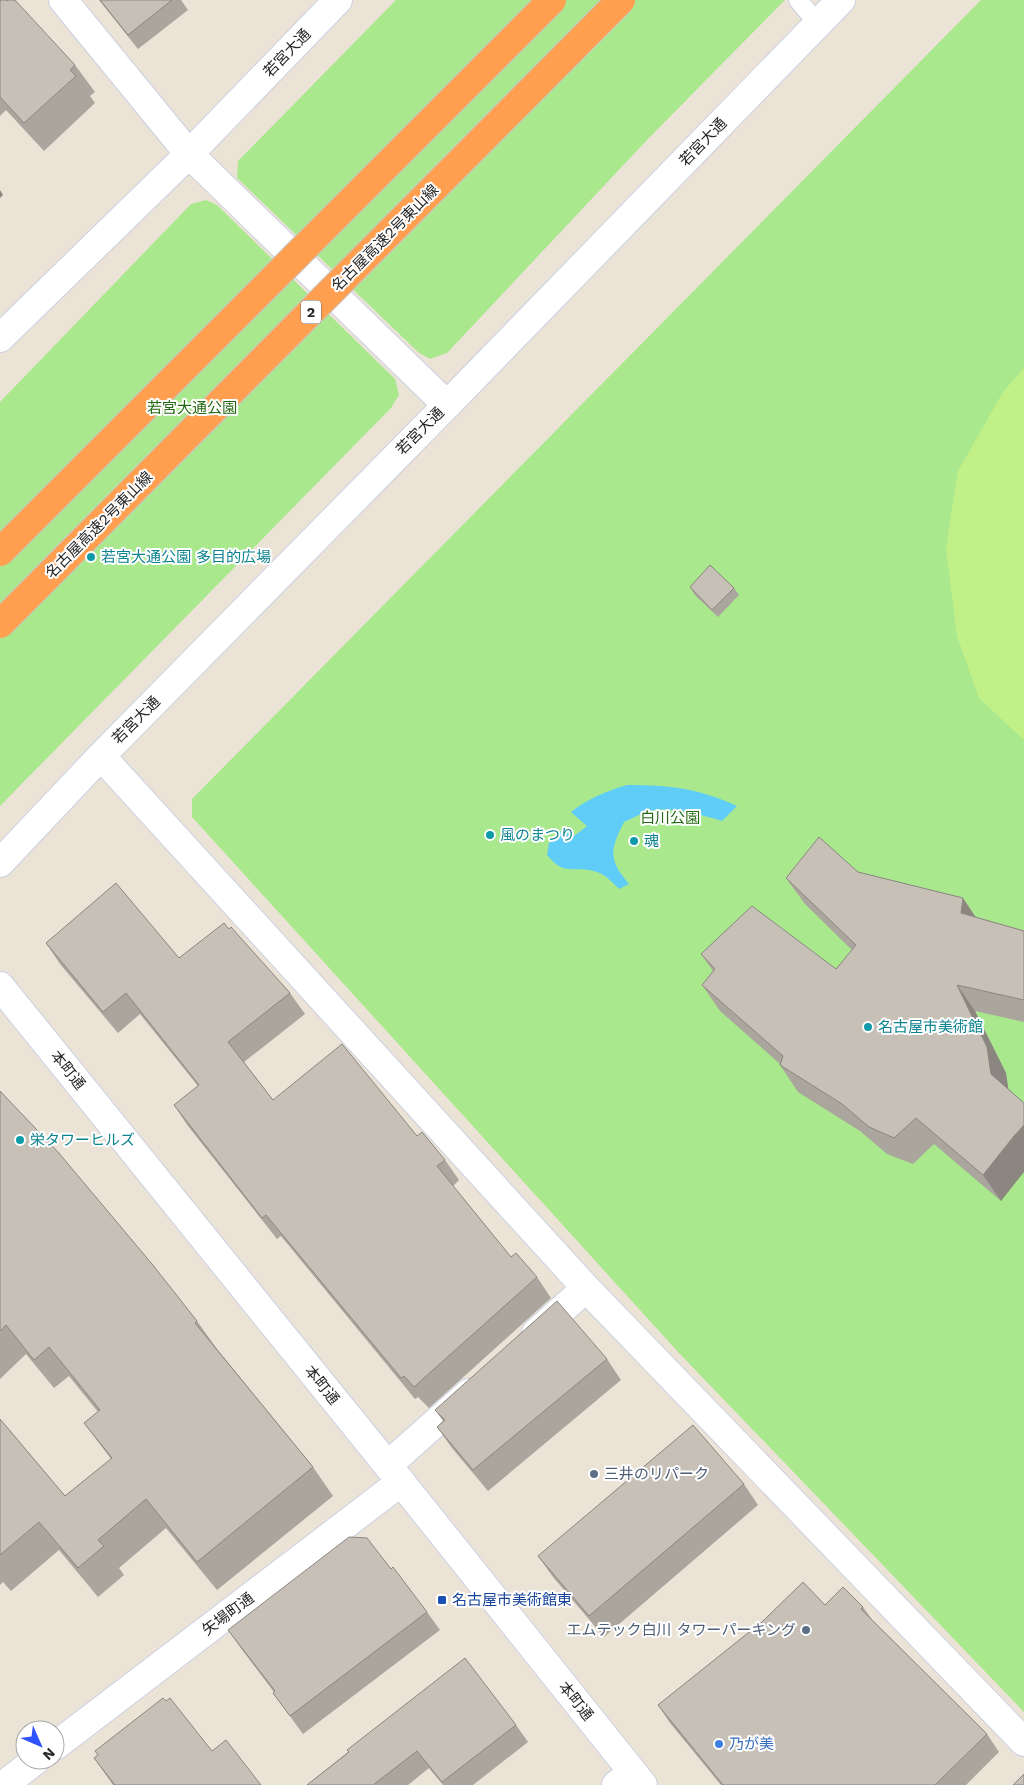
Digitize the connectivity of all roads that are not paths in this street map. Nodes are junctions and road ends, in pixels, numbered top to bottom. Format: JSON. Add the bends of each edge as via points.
{"nodes":[{"id":1,"x":63,"y":0,"type":"edge"},
{"id":2,"x":338,"y":0,"type":"edge"},
{"id":3,"x":552,"y":0,"type":"edge"},
{"id":4,"x":621,"y":0,"type":"edge"},
{"id":5,"x":798,"y":0,"type":"edge"},
{"id":6,"x":841,"y":0,"type":"edge"},
{"id":7,"x":818,"y":24,"type":"junction"},
{"id":8,"x":189,"y":154,"type":"junction"},
{"id":9,"x":0,"y":338,"type":"edge"},
{"id":10,"x":446,"y":405,"type":"junction"},
{"id":11,"x":0,"y":552,"type":"edge"},
{"id":12,"x":0,"y":624,"type":"edge"},
{"id":13,"x":101,"y":756,"type":"junction"},
{"id":14,"x":0,"y":863,"type":"edge"},
{"id":15,"x":0,"y":986,"type":"edge"},
{"id":16,"x":586,"y":1288,"type":"junction"},
{"id":17,"x":520,"y":1347,"type":"edge"},
{"id":18,"x":491,"y":1374,"type":"edge"},
{"id":19,"x":394,"y":1474,"type":"junction"},
{"id":20,"x":65,"y":1738,"type":"edge"},
{"id":21,"x":1024,"y":1742,"type":"edge"},
{"id":22,"x":23,"y":1770,"type":"edge"},
{"id":23,"x":630,"y":1781,"type":"edge"},
{"id":24,"x":4,"y":1785,"type":"edge"}],
"edges":[{"from":1,"to":8,"type":"street"},
{"from":2,"to":8,"type":"street","name":"若宮大通"},
{"from":3,"to":11,"type":"highway","bridge":true},
{"from":4,"to":12,"type":"highway","name":"名古屋高速2号東山線","number":"2","bridge":true},
{"from":5,"to":7,"type":"lane"},
{"from":6,"to":7,"type":"street","name":"若宮大通"},
{"from":7,"to":10,"type":"street","name":"若宮大通"},
{"from":8,"to":9,"type":"street","name":"若宮大通"},
{"from":8,"to":10,"type":"street"},
{"from":10,"to":13,"type":"street","name":"若宮大通"},
{"from":13,"to":14,"type":"street","name":"若宮大通"},
{"from":13,"to":16,"type":"street"},
{"from":15,"to":19,"type":"street","name":"本町通"},
{"from":16,"to":17,"type":"street"},
{"from":16,"to":21,"type":"street"},
{"from":18,"to":19,"type":"street","name":"矢場町通"},
{"from":19,"to":20,"type":"street","name":"矢場町通"},
{"from":19,"to":23,"type":"street","name":"本町通"},
{"from":22,"to":24,"type":"street"}]}
